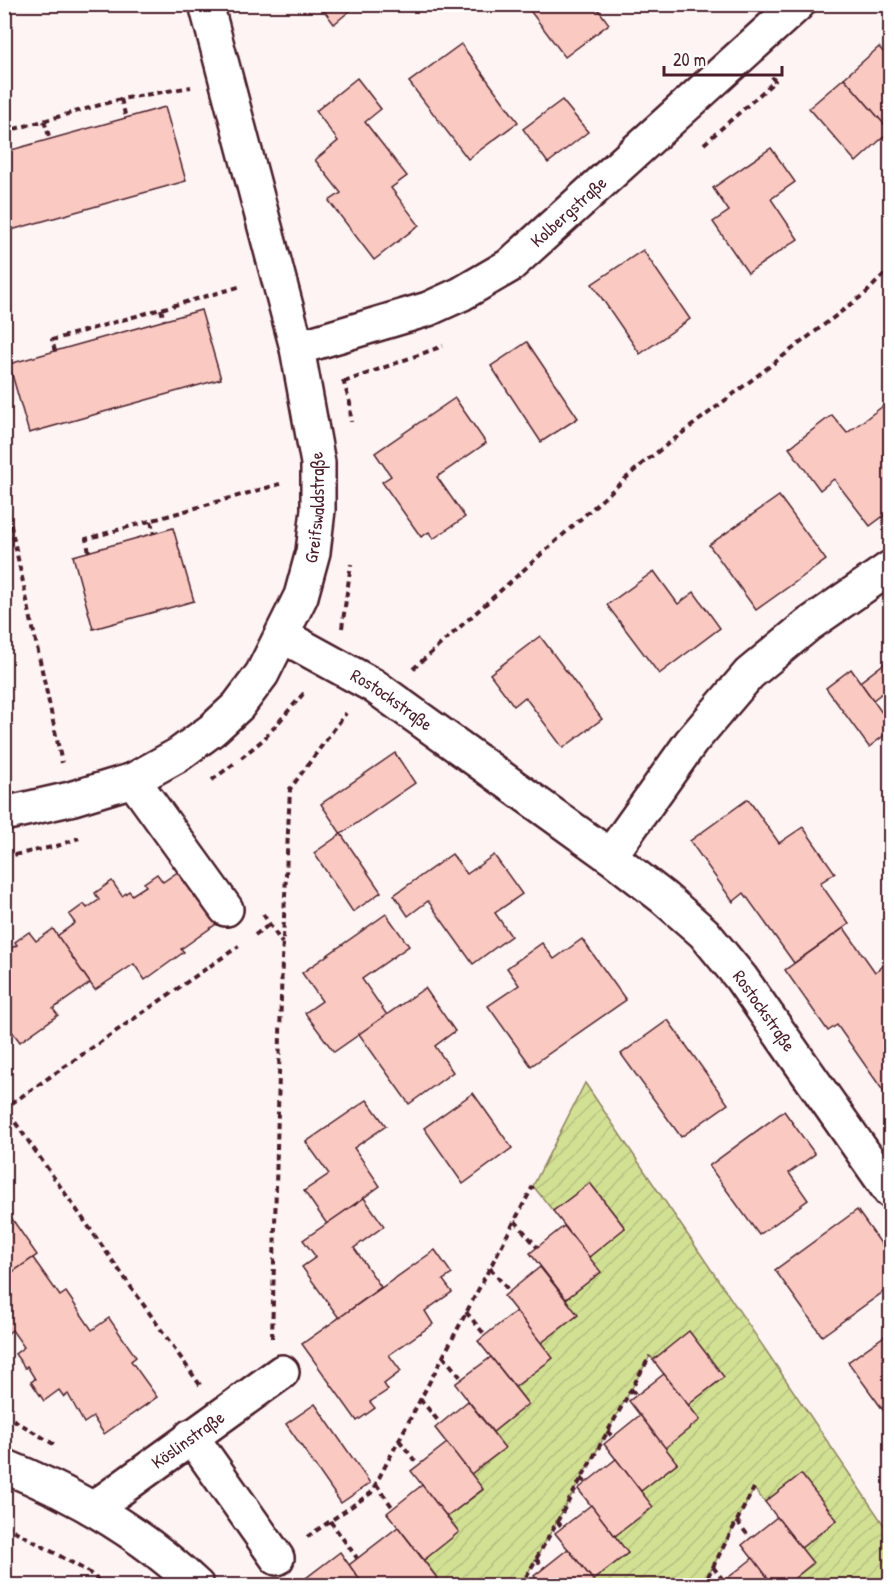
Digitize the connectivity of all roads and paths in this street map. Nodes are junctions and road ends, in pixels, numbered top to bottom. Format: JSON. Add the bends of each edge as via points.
{"nodes":[{"id":1,"x":207,"y":4,"type":"edge"},
{"id":2,"x":798,"y":4,"type":"edge"},
{"id":3,"x":193,"y":87,"type":"dead end"},
{"id":4,"x":121,"y":99,"type":"junction"},
{"id":5,"x":126,"y":118,"type":"dead end"},
{"id":6,"x":44,"y":121,"type":"junction"},
{"id":7,"x":4,"y":132,"type":"edge"},
{"id":8,"x":50,"y":139,"type":"dead end"},
{"id":9,"x":891,"y":268,"type":"edge"},
{"id":10,"x":244,"y":286,"type":"dead end"},
{"id":11,"x":161,"y":309,"type":"junction"},
{"id":12,"x":164,"y":320,"type":"dead end"},
{"id":13,"x":297,"y":348,"type":"junction"},
{"id":14,"x":55,"y":351,"type":"dead end"},
{"id":15,"x":290,"y":481,"type":"dead end"},
{"id":16,"x":4,"y":494,"type":"edge"},
{"id":17,"x":151,"y":521,"type":"junction"},
{"id":18,"x":154,"y":534,"type":"dead end"},
{"id":19,"x":89,"y":552,"type":"dead end"},
{"id":20,"x":891,"y":568,"type":"edge"},
{"id":21,"x":343,"y":623,"type":"dead end"},
{"id":22,"x":352,"y":631,"type":"dead end"},
{"id":23,"x":283,"y":636,"type":"junction"},
{"id":24,"x":374,"y":686,"type":"junction"},
{"id":25,"x":133,"y":780,"type":"junction"},
{"id":26,"x":70,"y":799,"type":"junction"},
{"id":27,"x":4,"y":814,"type":"edge"},
{"id":28,"x":610,"y":856,"type":"junction"},
{"id":29,"x":226,"y":909,"type":"dead end"},
{"id":30,"x":270,"y":924,"type":"dead end"},
{"id":31,"x":249,"y":939,"type":"dead end"},
{"id":32,"x":239,"y":946,"type":"dead end"},
{"id":33,"x":533,"y":1186,"type":"dead end"},
{"id":34,"x":891,"y":1191,"type":"edge"},
{"id":35,"x":515,"y":1221,"type":"junction"},
{"id":36,"x":884,"y":1226,"type":"dead end"},
{"id":37,"x":891,"y":1236,"type":"edge"},
{"id":38,"x":537,"y":1248,"type":"dead end"},
{"id":39,"x":490,"y":1268,"type":"junction"},
{"id":40,"x":510,"y":1291,"type":"dead end"},
{"id":41,"x":466,"y":1312,"type":"junction"},
{"id":42,"x":485,"y":1335,"type":"dead end"},
{"id":43,"x":443,"y":1356,"type":"junction"},
{"id":44,"x":650,"y":1356,"type":"dead end"},
{"id":45,"x":272,"y":1379,"type":"joint"},
{"id":46,"x":462,"y":1379,"type":"dead end"},
{"id":47,"x":631,"y":1389,"type":"junction"},
{"id":48,"x":203,"y":1390,"type":"dead end"},
{"id":49,"x":637,"y":1396,"type":"dead end"},
{"id":50,"x":420,"y":1399,"type":"junction"},
{"id":51,"x":440,"y":1424,"type":"dead end"},
{"id":52,"x":607,"y":1431,"type":"junction"},
{"id":53,"x":190,"y":1436,"type":"junction"},
{"id":54,"x":613,"y":1437,"type":"dead end"},
{"id":55,"x":399,"y":1440,"type":"junction"},
{"id":56,"x":418,"y":1465,"type":"dead end"},
{"id":57,"x":4,"y":1466,"type":"edge"},
{"id":58,"x":581,"y":1478,"type":"junction"},
{"id":59,"x":585,"y":1483,"type":"dead end"},
{"id":60,"x":376,"y":1484,"type":"junction"},
{"id":61,"x":754,"y":1488,"type":"dead end"},
{"id":62,"x":94,"y":1508,"type":"junction"},
{"id":63,"x":393,"y":1508,"type":"dead end"},
{"id":64,"x":330,"y":1521,"type":"junction"},
{"id":65,"x":557,"y":1521,"type":"junction"},
{"id":66,"x":737,"y":1521,"type":"junction"},
{"id":67,"x":4,"y":1526,"type":"edge"},
{"id":68,"x":562,"y":1527,"type":"dead end"},
{"id":69,"x":750,"y":1538,"type":"dead end"},
{"id":70,"x":277,"y":1558,"type":"junction"},
{"id":71,"x":357,"y":1558,"type":"dead end"},
{"id":72,"x":536,"y":1559,"type":"junction"},
{"id":73,"x":713,"y":1567,"type":"junction"},
{"id":74,"x":544,"y":1568,"type":"dead end"},
{"id":75,"x":724,"y":1581,"type":"dead end"},
{"id":76,"x":105,"y":1586,"type":"edge"},
{"id":77,"x":197,"y":1586,"type":"edge"},
{"id":78,"x":240,"y":1586,"type":"edge"},
{"id":79,"x":521,"y":1586,"type":"edge"},
{"id":80,"x":703,"y":1586,"type":"edge"}],
"edges":[{"from":1,"to":13,"type":"street","name":"Greifswaldstraße"},
{"from":2,"to":13,"type":"street","name":"Kolbergstraße","via":[[509,266],[428,309]]},
{"from":3,"to":4,"type":"path"},
{"from":4,"to":5,"type":"path"},
{"from":4,"to":6,"type":"path"},
{"from":6,"to":7,"type":"path"},
{"from":6,"to":8,"type":"path"},
{"from":9,"to":24,"type":"path","via":[[867,292],[642,463],[407,675]]},
{"from":10,"to":11,"type":"path"},
{"from":11,"to":12,"type":"path"},
{"from":11,"to":14,"type":"path","via":[[52,340]]},
{"from":13,"to":23,"type":"street","name":"Greifswaldstraße","via":[[318,462],[318,510],[313,552],[301,596]]},
{"from":15,"to":17,"type":"path"},
{"from":16,"to":26,"type":"path"},
{"from":17,"to":18,"type":"path"},
{"from":17,"to":19,"type":"path","via":[[86,539]]},
{"from":20,"to":28,"type":"street","via":[[808,625],[749,674],[691,742]]},
{"from":21,"to":22,"type":"path"},
{"from":23,"to":24,"type":"street","name":"Rostockstraße"},
{"from":23,"to":25,"type":"street","name":"Greifswaldstraße","via":[[238,706],[178,755]]},
{"from":24,"to":28,"type":"street","name":"Rostockstraße"},
{"from":24,"to":45,"type":"path","via":[[352,705],[290,789]]},
{"from":25,"to":26,"type":"street","name":"Greifswaldstraße"},
{"from":25,"to":29,"type":"street"},
{"from":26,"to":27,"type":"street","name":"Greifswaldstraße"},
{"from":28,"to":34,"type":"street","name":"Rostockstraße","via":[[704,933],[741,978]]},
{"from":30,"to":31,"type":"path"},
{"from":32,"to":48,"type":"path","via":[[5,1108]]},
{"from":33,"to":35,"type":"path"},
{"from":35,"to":38,"type":"path"},
{"from":35,"to":39,"type":"path"},
{"from":36,"to":37,"type":"path"},
{"from":39,"to":40,"type":"path"},
{"from":39,"to":41,"type":"path"},
{"from":41,"to":42,"type":"path"},
{"from":41,"to":43,"type":"path"},
{"from":43,"to":46,"type":"path"},
{"from":43,"to":50,"type":"path"},
{"from":44,"to":47,"type":"path"},
{"from":45,"to":53,"type":"street","name":"Köslinstraße"},
{"from":47,"to":49,"type":"path"},
{"from":47,"to":52,"type":"path"},
{"from":50,"to":51,"type":"path"},
{"from":50,"to":55,"type":"path"},
{"from":52,"to":54,"type":"path"},
{"from":52,"to":58,"type":"path"},
{"from":53,"to":62,"type":"street","name":"Köslinstraße"},
{"from":53,"to":70,"type":"street"},
{"from":55,"to":56,"type":"path"},
{"from":55,"to":60,"type":"path"},
{"from":57,"to":62,"type":"street"},
{"from":58,"to":59,"type":"path"},
{"from":58,"to":65,"type":"path"},
{"from":60,"to":63,"type":"path"},
{"from":60,"to":64,"type":"path","via":[[371,1493]]},
{"from":61,"to":66,"type":"path"},
{"from":62,"to":77,"type":"street","via":[[127,1528]]},
{"from":64,"to":70,"type":"path"},
{"from":64,"to":71,"type":"path"},
{"from":65,"to":68,"type":"path"},
{"from":65,"to":72,"type":"path"},
{"from":66,"to":69,"type":"path"},
{"from":66,"to":73,"type":"path"},
{"from":67,"to":76,"type":"path","via":[[87,1571]]},
{"from":70,"to":78,"type":"path"},
{"from":72,"to":74,"type":"path"},
{"from":72,"to":79,"type":"path"},
{"from":73,"to":75,"type":"path"},
{"from":73,"to":80,"type":"path"}]}
